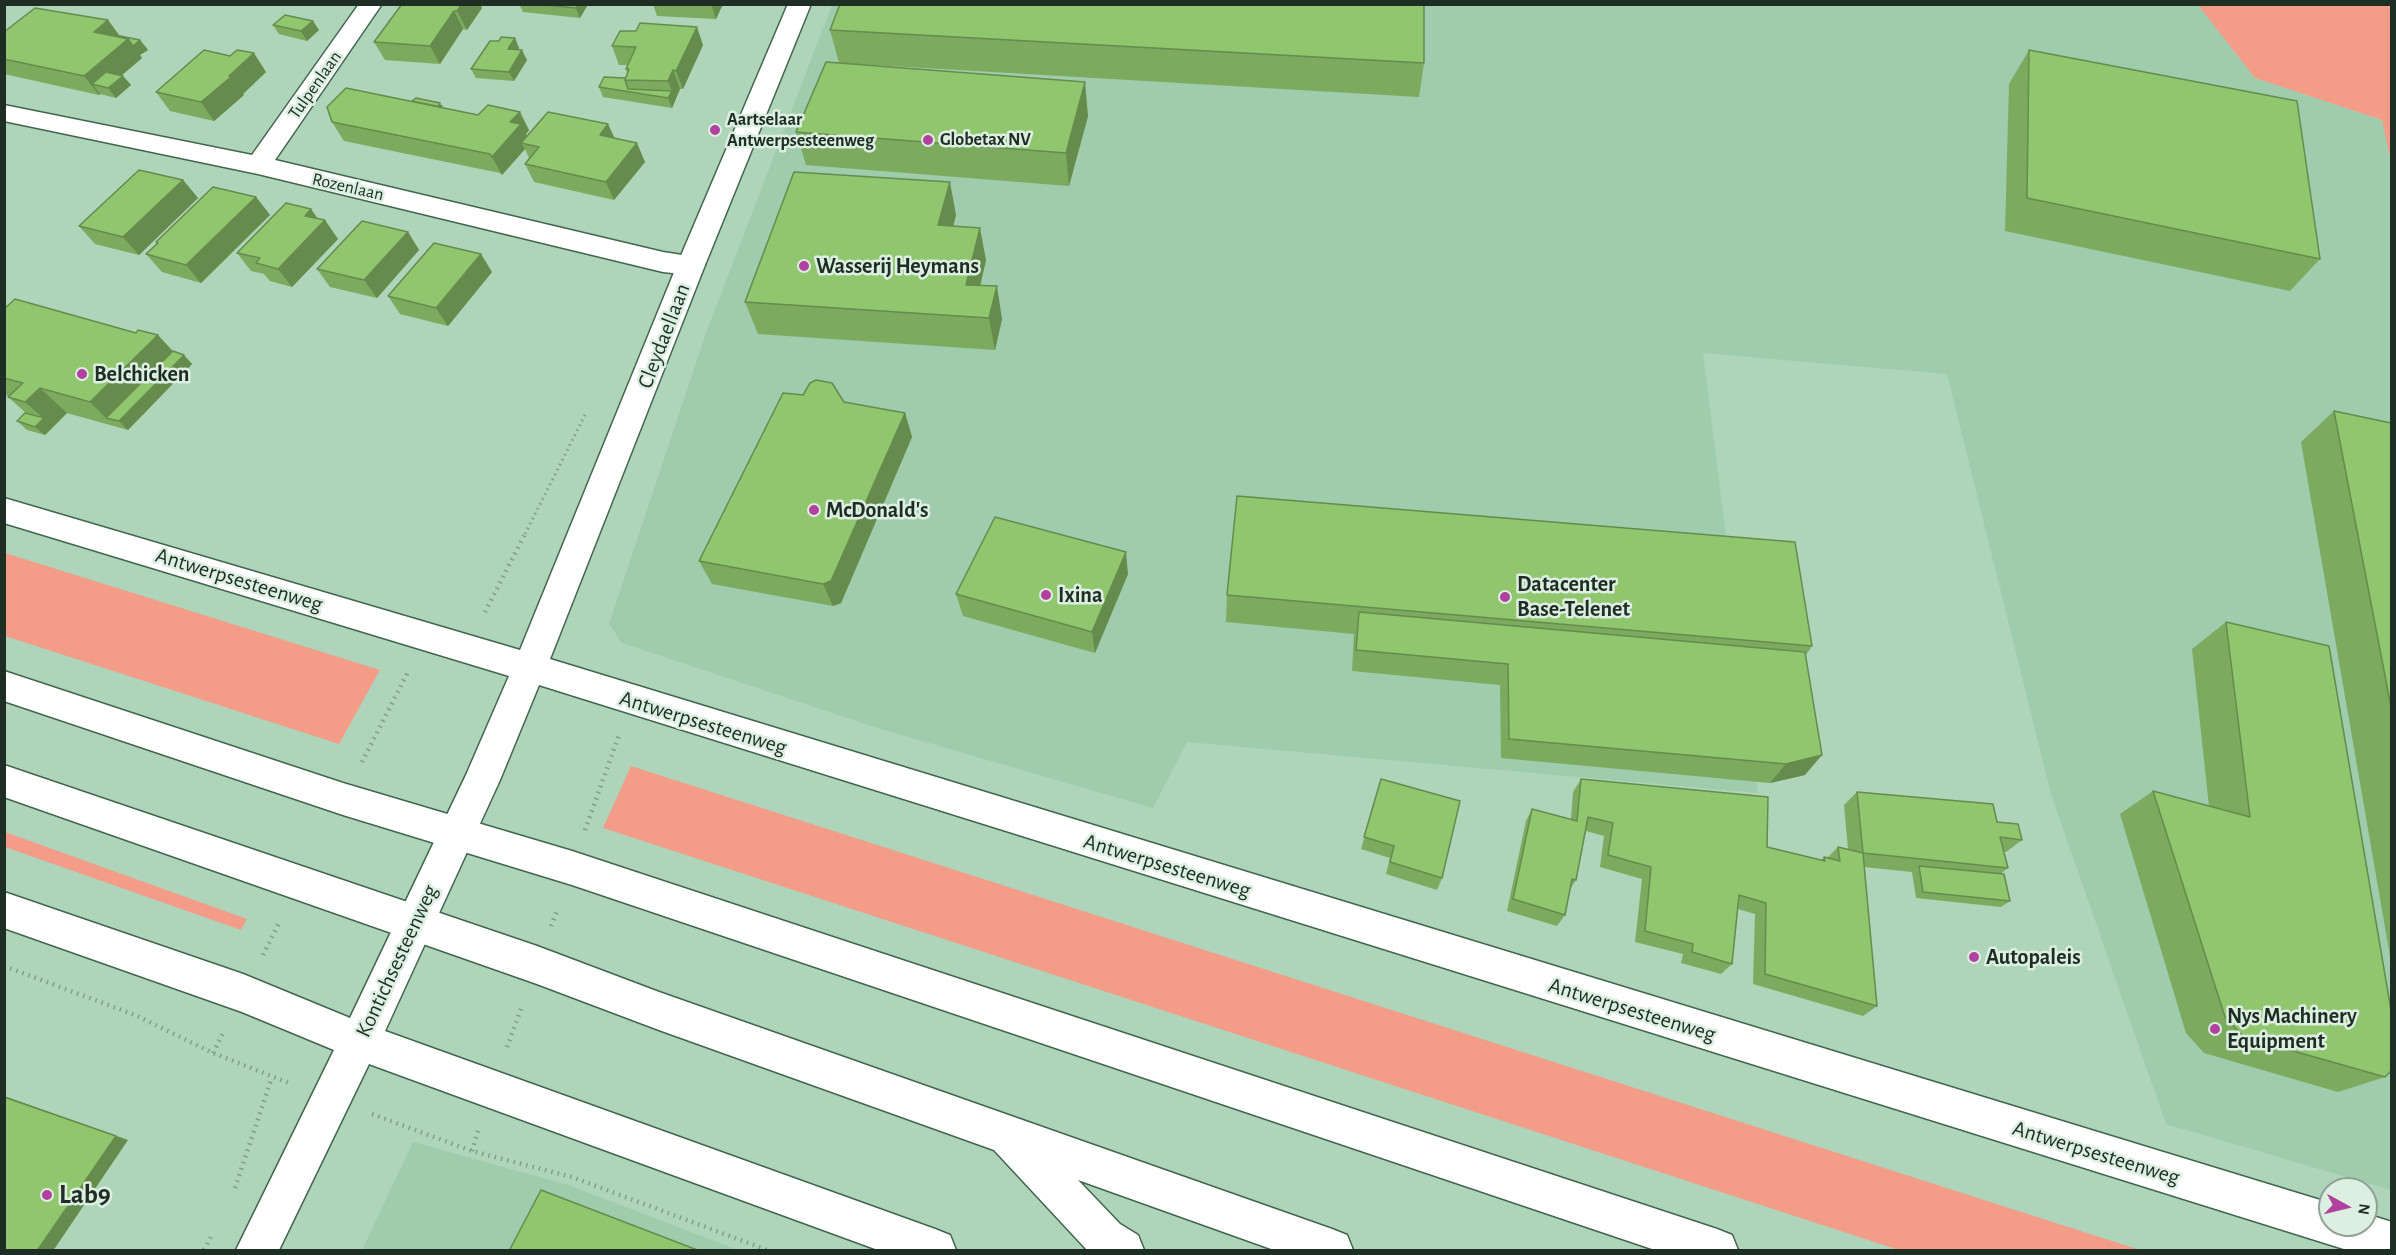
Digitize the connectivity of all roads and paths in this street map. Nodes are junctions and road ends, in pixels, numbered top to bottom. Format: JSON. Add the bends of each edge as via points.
{"nodes":[{"id":1,"x":371,"y":4,"type":"edge"},
{"id":2,"x":800,"y":4,"type":"edge"},
{"id":3,"x":4,"y":113,"type":"edge"},
{"id":4,"x":258,"y":165,"type":"junction"},
{"id":5,"x":691,"y":265,"type":"junction"},
{"id":6,"x":4,"y":510,"type":"edge"},
{"id":7,"x":528,"y":668,"type":"junction"},
{"id":8,"x":4,"y":686,"type":"edge"},
{"id":9,"x":4,"y":781,"type":"edge"},
{"id":10,"x":457,"y":834,"type":"junction"},
{"id":11,"x":4,"y":909,"type":"edge"},
{"id":12,"x":416,"y":923,"type":"junction"},
{"id":13,"x":4,"y":966,"type":"edge"},
{"id":14,"x":359,"y":1041,"type":"junction"},
{"id":15,"x":272,"y":1077,"type":"junction"},
{"id":16,"x":332,"y":1099,"type":"junction"},
{"id":17,"x":1005,"y":1134,"type":"junction"},
{"id":18,"x":230,"y":1199,"type":"dead end"},
{"id":19,"x":2318,"y":1221,"type":"edge"},
{"id":20,"x":214,"y":1230,"type":"dead end"},
{"id":21,"x":2371,"y":1237,"type":"edge"},
{"id":22,"x":2391,"y":1243,"type":"edge"},
{"id":23,"x":204,"y":1251,"type":"edge"},
{"id":24,"x":258,"y":1251,"type":"edge"},
{"id":25,"x":767,"y":1251,"type":"edge"},
{"id":26,"x":935,"y":1251,"type":"edge"},
{"id":27,"x":1123,"y":1251,"type":"edge"},
{"id":28,"x":1332,"y":1251,"type":"edge"},
{"id":29,"x":1718,"y":1251,"type":"edge"}],
"edges":[{"from":1,"to":4,"type":"main road","name":"Tulpenlaan"},
{"from":2,"to":5,"type":"main road","name":"Cleydaellaan"},
{"from":3,"to":4,"type":"main road","name":"Rozenlaan"},
{"from":4,"to":5,"type":"main road","name":"Rozenlaan","via":[[663,262]]},
{"from":5,"to":7,"type":"main road","name":"Cleydaellaan","via":[[592,518]]},
{"from":6,"to":7,"type":"main road","name":"Antwerpsesteenweg"},
{"from":7,"to":10,"type":"main road","name":"Kontichsesteenweg"},
{"from":7,"to":19,"type":"main road","name":"Antwerpsesteenweg"},
{"from":8,"to":10,"type":"main road"},
{"from":9,"to":12,"type":"main road"},
{"from":10,"to":12,"type":"main road","name":"Kontichsesteenweg"},
{"from":10,"to":29,"type":"main road","via":[[572,868]]},
{"from":11,"to":14,"type":"main road","via":[[243,993]]},
{"from":12,"to":14,"type":"main road","name":"Kontichsesteenweg"},
{"from":12,"to":17,"type":"main road"},
{"from":13,"to":15,"type":"path","via":[[135,1015]]},
{"from":14,"to":16,"type":"main road","name":"Kontichsesteenweg"},
{"from":14,"to":26,"type":"main road"},
{"from":15,"to":16,"type":"path"},
{"from":15,"to":18,"type":"path"},
{"from":16,"to":24,"type":"main road","name":"Kontichsesteenweg"},
{"from":16,"to":25,"type":"path","via":[[472,1150],[572,1177]]},
{"from":17,"to":27,"type":"main road","via":[[1106,1239]]},
{"from":17,"to":28,"type":"main road"},
{"from":20,"to":23,"type":"path"},
{"from":21,"to":22,"type":"main road","name":"Antwerpsesteenweg"}]}
